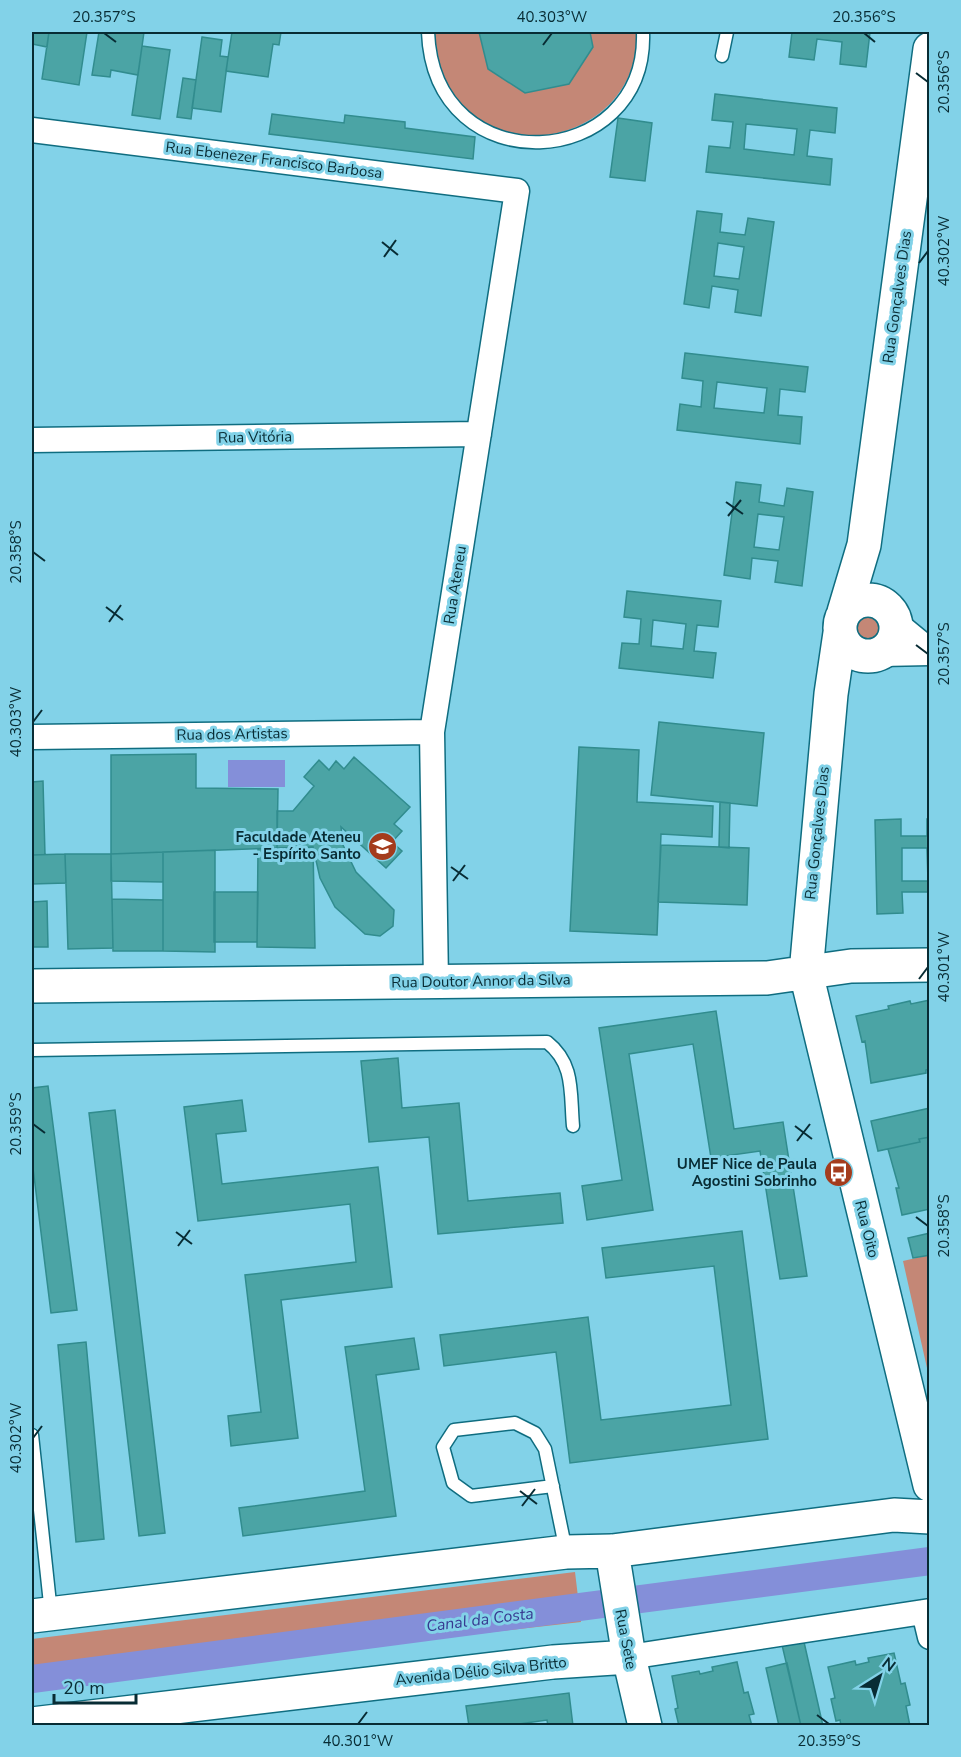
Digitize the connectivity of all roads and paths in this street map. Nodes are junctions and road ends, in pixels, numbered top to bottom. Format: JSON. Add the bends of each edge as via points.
{"nodes":[{"id":1,"x":428,"y":32,"type":"edge"},
{"id":2,"x":643,"y":32,"type":"edge"},
{"id":3,"x":727,"y":32,"type":"edge"},
{"id":4,"x":930,"y":49,"type":"edge"},
{"id":5,"x":722,"y":56,"type":"dead end"},
{"id":6,"x":926,"y":109,"type":"edge"},
{"id":7,"x":32,"y":130,"type":"edge"},
{"id":8,"x":517,"y":191,"type":"joint"},
{"id":9,"x":479,"y":434,"type":"junction"},
{"id":10,"x":32,"y":440,"type":"edge"},
{"id":11,"x":864,"y":545,"type":"junction"},
{"id":12,"x":890,"y":614,"type":"junction"},
{"id":13,"x":842,"y":623,"type":"junction"},
{"id":14,"x":930,"y":652,"type":"edge"},
{"id":15,"x":875,"y":655,"type":"junction"},
{"id":16,"x":831,"y":694,"type":"junction"},
{"id":17,"x":432,"y":732,"type":"junction"},
{"id":18,"x":32,"y":737,"type":"edge"},
{"id":19,"x":930,"y":965,"type":"edge"},
{"id":20,"x":806,"y":973,"type":"junction"},
{"id":21,"x":436,"y":982,"type":"junction"},
{"id":22,"x":32,"y":986,"type":"edge"},
{"id":23,"x":32,"y":1050,"type":"edge"},
{"id":24,"x":573,"y":1126,"type":"dead end"},
{"id":25,"x":32,"y":1435,"type":"edge"},
{"id":26,"x":930,"y":1485,"type":"edge"},
{"id":27,"x":553,"y":1486,"type":"junction"},
{"id":28,"x":930,"y":1517,"type":"edge"},
{"id":29,"x":566,"y":1552,"type":"junction"},
{"id":30,"x":614,"y":1565,"type":"junction"},
{"id":31,"x":927,"y":1612,"type":"edge"},
{"id":32,"x":41,"y":1615,"type":"edge"},
{"id":33,"x":930,"y":1637,"type":"edge"},
{"id":34,"x":629,"y":1657,"type":"junction"},
{"id":35,"x":32,"y":1724,"type":"edge"},
{"id":36,"x":645,"y":1725,"type":"edge"}],
"edges":[{"from":1,"to":2,"type":"lane","via":[[428,49],[439,83],[459,112],[489,133],[540,143],[575,136],[606,118],[636,75]]},
{"from":3,"to":5,"type":"lane"},
{"from":4,"to":6,"type":"street","name":"Rua Gonçalves Dias"},
{"from":6,"to":11,"type":"street","name":"Rua Gonçalves Dias"},
{"from":7,"to":8,"type":"street","name":"Rua Ebenezer Francisco Barbosa"},
{"from":8,"to":9,"type":"street","name":"Rua Ateneu"},
{"from":9,"to":10,"type":"street","name":"Rua Vitória"},
{"from":9,"to":17,"type":"street","name":"Rua Ateneu"},
{"from":11,"to":12,"type":"street","name":"Rua Gonçalves Dias","via":[[866,567]]},
{"from":11,"to":13,"type":"street","name":"Rua Gonçalves Dias"},
{"from":12,"to":13,"type":"street","via":[[874,600],[862,600],[852,604]]},
{"from":12,"to":14,"type":"street"},
{"from":12,"to":15,"type":"street","via":[[896,635],[890,646]]},
{"from":13,"to":15,"type":"street","via":[[850,650]]},
{"from":13,"to":16,"type":"street","name":"Rua Gonçalves Dias"},
{"from":14,"to":15,"type":"street"},
{"from":15,"to":16,"type":"street","via":[[855,665]]},
{"from":16,"to":20,"type":"street","name":"Rua Gonçalves Dias"},
{"from":17,"to":18,"type":"street","name":"Rua dos Artistas"},
{"from":17,"to":21,"type":"street","name":"Rua Ateneu"},
{"from":19,"to":20,"type":"street","name":"Rua Doutor Annor da Silva","via":[[851,966]]},
{"from":20,"to":21,"type":"street","name":"Rua Doutor Annor da Silva","via":[[767,978]]},
{"from":20,"to":26,"type":"street","name":"Rua Oito"},
{"from":21,"to":22,"type":"street","name":"Rua Doutor Annor da Silva"},
{"from":23,"to":24,"type":"lane","via":[[547,1042],[559,1051],[568,1066]]},
{"from":25,"to":32,"type":"lane"},
{"from":27,"to":27,"type":"lane","via":[[545,1449],[535,1433],[515,1423],[454,1430],[442,1447],[453,1483],[471,1496]]},
{"from":27,"to":29,"type":"lane"},
{"from":28,"to":30,"type":"street","via":[[894,1515]]},
{"from":29,"to":30,"type":"street"},
{"from":29,"to":32,"type":"street"},
{"from":30,"to":34,"type":"street","name":"Rua Sete"},
{"from":31,"to":33,"type":"street"},
{"from":31,"to":34,"type":"street","name":"Avenida Délio Silva Britto"},
{"from":34,"to":35,"type":"street","name":"Avenida Délio Silva Britto","via":[[553,1662]]},
{"from":34,"to":36,"type":"street","name":"Rua Sete"}]}
